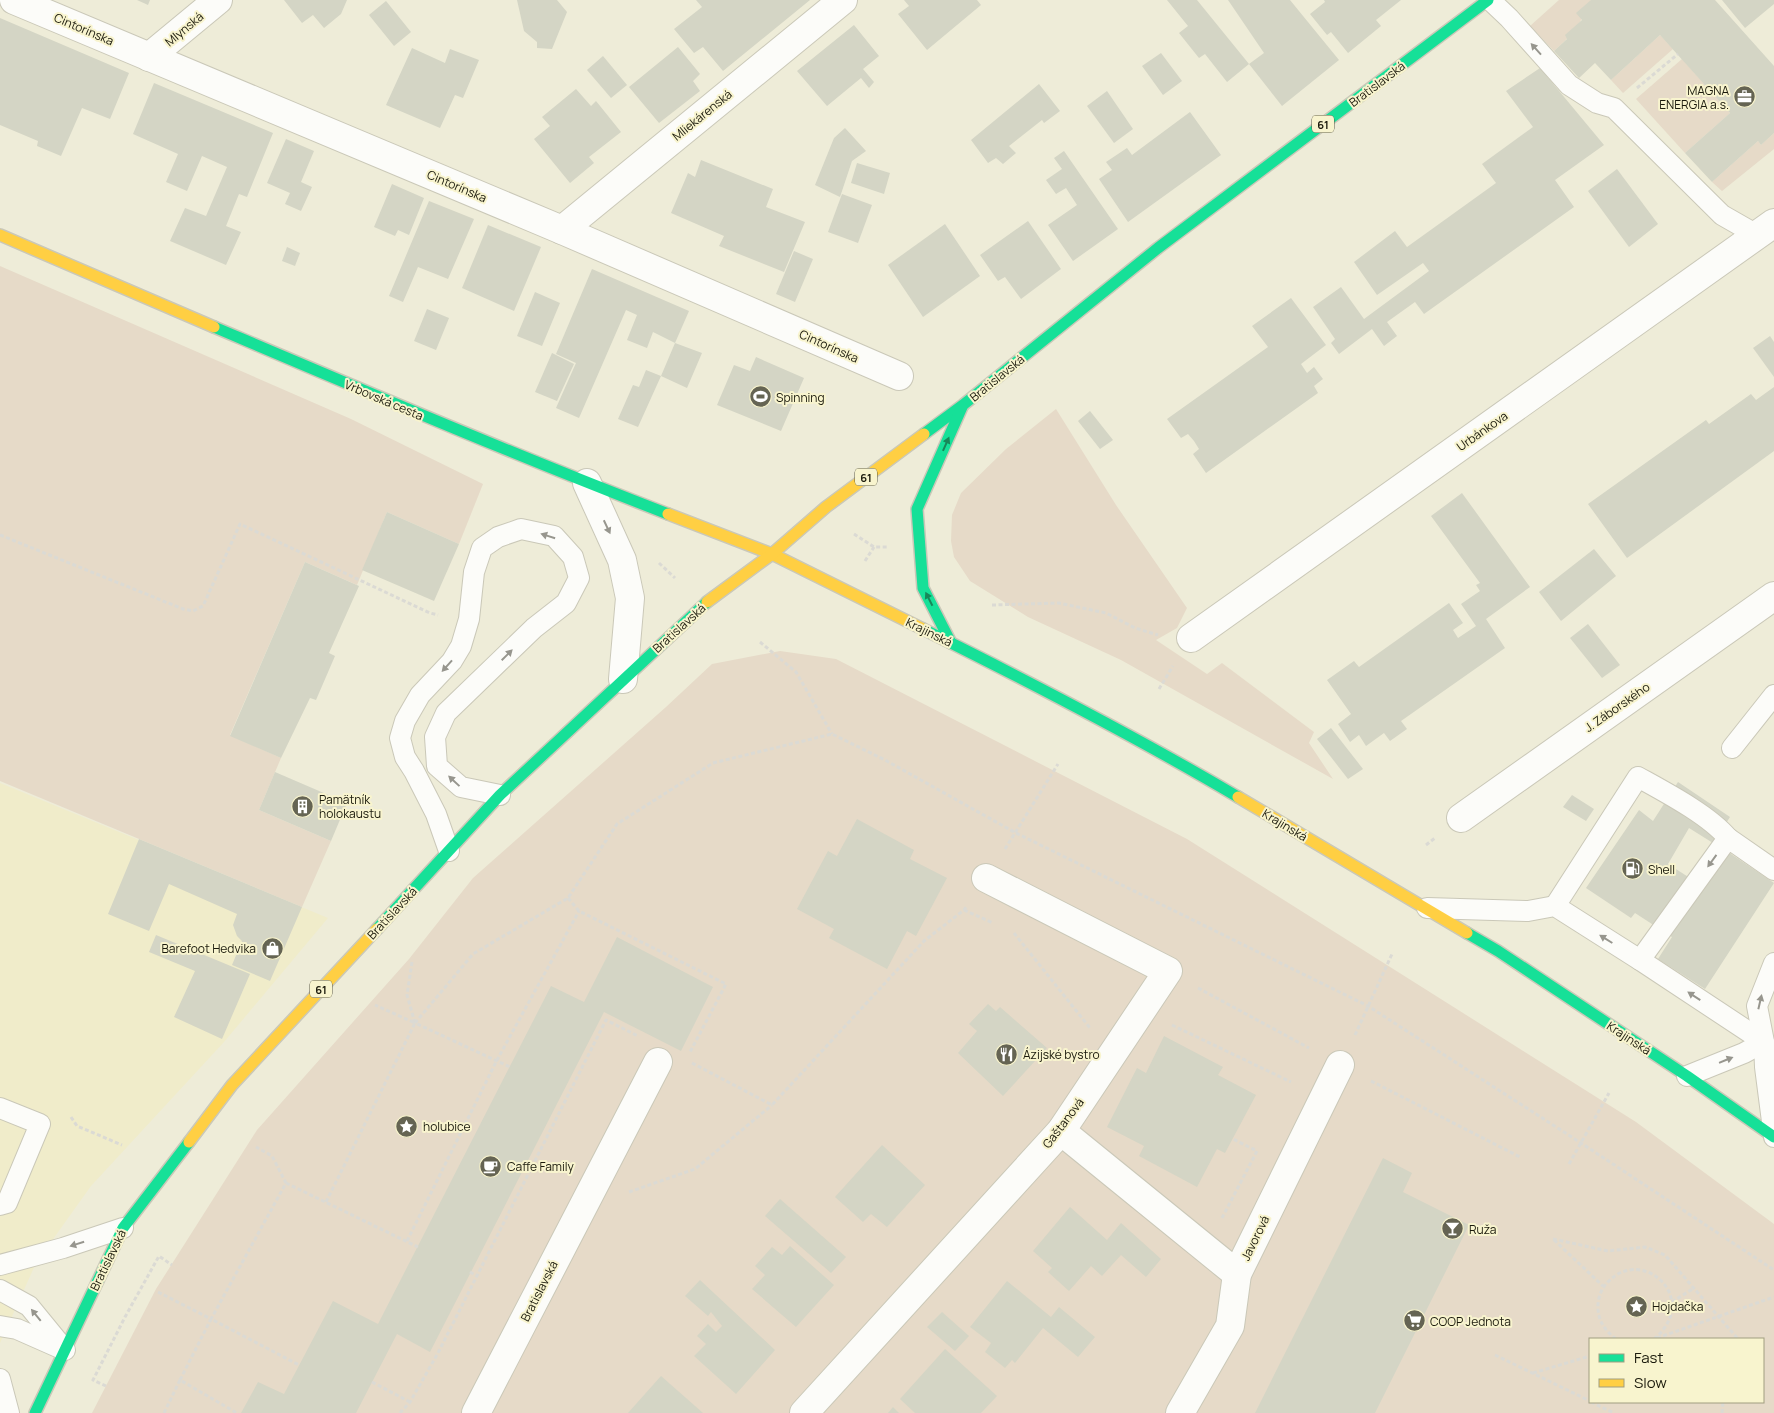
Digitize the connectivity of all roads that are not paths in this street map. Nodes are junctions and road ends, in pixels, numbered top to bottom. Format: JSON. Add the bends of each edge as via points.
{"nodes":[{"id":1,"x":14,"y":0,"type":"edge"},
{"id":2,"x":218,"y":0,"type":"edge"},
{"id":3,"x":843,"y":0,"type":"edge"},
{"id":4,"x":1489,"y":0,"type":"edge"},
{"id":5,"x":149,"y":57,"type":"junction"},
{"id":6,"x":1766,"y":229,"type":"edge"},
{"id":7,"x":562,"y":230,"type":"junction"},
{"id":8,"x":0,"y":235,"type":"edge"},
{"id":9,"x":899,"y":376,"type":"dead end"},
{"id":10,"x":963,"y":405,"type":"junction"},
{"id":11,"x":587,"y":483,"type":"junction"},
{"id":12,"x":772,"y":554,"type":"junction"},
{"id":13,"x":1774,"y":596,"type":"edge"},
{"id":14,"x":1191,"y":638,"type":"road end"},
{"id":15,"x":951,"y":642,"type":"junction"},
{"id":16,"x":623,"y":679,"type":"junction"},
{"id":17,"x":1774,"y":695,"type":"edge"},
{"id":18,"x":1732,"y":748,"type":"dead end"},
{"id":19,"x":500,"y":794,"type":"junction"},
{"id":20,"x":1461,"y":818,"type":"dead end"},
{"id":21,"x":1728,"y":838,"type":"junction"},
{"id":22,"x":449,"y":851,"type":"junction"},
{"id":23,"x":1774,"y":870,"type":"edge"},
{"id":24,"x":986,"y":878,"type":"dead end"},
{"id":25,"x":1554,"y":906,"type":"junction"},
{"id":26,"x":1423,"y":908,"type":"junction"},
{"id":27,"x":1640,"y":960,"type":"junction"},
{"id":28,"x":1774,"y":963,"type":"edge"},
{"id":29,"x":1764,"y":1042,"type":"junction"},
{"id":30,"x":658,"y":1062,"type":"dead end"},
{"id":31,"x":1340,"y":1065,"type":"road end"},
{"id":32,"x":1688,"y":1076,"type":"junction"},
{"id":33,"x":0,"y":1108,"type":"edge"},
{"id":34,"x":1061,"y":1131,"type":"junction"},
{"id":35,"x":1774,"y":1137,"type":"edge"},
{"id":36,"x":0,"y":1205,"type":"edge"},
{"id":37,"x":123,"y":1228,"type":"junction"},
{"id":38,"x":0,"y":1266,"type":"edge"},
{"id":39,"x":1237,"y":1274,"type":"junction"},
{"id":40,"x":0,"y":1290,"type":"edge"},
{"id":41,"x":0,"y":1326,"type":"edge"},
{"id":42,"x":65,"y":1350,"type":"junction"},
{"id":43,"x":0,"y":1379,"type":"edge"},
{"id":44,"x":9,"y":1413,"type":"edge"},
{"id":45,"x":35,"y":1413,"type":"edge"},
{"id":46,"x":476,"y":1413,"type":"edge"},
{"id":47,"x":804,"y":1413,"type":"edge"},
{"id":48,"x":1180,"y":1413,"type":"edge"}],
"edges":[{"from":1,"to":5,"type":"street","name":"Cintorínska"},
{"from":2,"to":5,"type":"street","name":"Mlynská"},
{"from":3,"to":7,"type":"street","name":"Mliekárenská"},
{"from":6,"to":4,"type":"lane","one_way":true,"via":[[1722,214],[1614,108],[1596,103],[1569,85]]},
{"from":4,"to":10,"type":"main road","name":"Bratislavská","number":"61","via":[[1158,248]]},
{"from":5,"to":7,"type":"street","name":"Cintorínska"},
{"from":6,"to":14,"type":"street","name":"Urbánkova"},
{"from":7,"to":9,"type":"street","name":"Cintorínska"},
{"from":8,"to":11,"type":"main road","name":"Vrbovská cesta"},
{"from":10,"to":12,"type":"main road","name":"Bratislavská","number":"61","via":[[826,507]]},
{"from":15,"to":10,"type":"main road","one_way":true,"via":[[923,588],[917,509]]},
{"from":11,"to":12,"type":"main road","name":"Vrbovská cesta"},
{"from":11,"to":16,"type":"street","one_way":true,"via":[[622,560],[630,598]]},
{"from":12,"to":15,"type":"main road","name":"Krajinská"},
{"from":12,"to":16,"type":"main road","name":"Bratislavská","number":"61","via":[[702,606]]},
{"from":13,"to":20,"type":"street","name":"J. Záborského"},
{"from":15,"to":26,"type":"main road","name":"Krajinská","via":[[1181,763]]},
{"from":16,"to":19,"type":"main road","name":"Bratislavská","number":"61"},
{"from":17,"to":18,"type":"lane"},
{"from":19,"to":22,"type":"main road","name":"Bratislavská","number":"61"},
{"from":19,"to":22,"type":"lane","one_way":true,"via":[[461,788],[437,766],[435,737],[446,713],[534,628],[566,603],[579,578],[573,557],[554,536],[521,530],[498,537],[482,548],[474,572],[469,619],[462,646],[420,695],[405,721],[400,738],[405,757],[436,814]]},
{"from":21,"to":23,"type":"lane"},
{"from":21,"to":25,"type":"lane","via":[[1722,830],[1638,777]]},
{"from":21,"to":27,"type":"lane","one_way":true},
{"from":22,"to":37,"type":"main road","name":"Bratislavská","number":"61","via":[[232,1084]]},
{"from":24,"to":34,"type":"street","name":"Gaštanová","via":[[1168,971]]},
{"from":25,"to":26,"type":"lane","via":[[1528,911]]},
{"from":27,"to":25,"type":"lane","one_way":true},
{"from":26,"to":32,"type":"main road","name":"Krajinská","via":[[1498,951]]},
{"from":29,"to":27,"type":"lane","one_way":true},
{"from":29,"to":28,"type":"lane","one_way":true,"via":[[1757,1006]]},
{"from":32,"to":29,"type":"lane","one_way":true},
{"from":29,"to":35,"type":"lane"},
{"from":30,"to":46,"type":"street","name":"Bratislavská"},
{"from":31,"to":39,"type":"street","name":"Javorová"},
{"from":32,"to":35,"type":"main road","name":"Krajinská"},
{"from":33,"to":36,"type":"lane","via":[[40,1124],[7,1203]]},
{"from":34,"to":39,"type":"street"},
{"from":34,"to":47,"type":"street","name":"Gaštanová"},
{"from":37,"to":38,"type":"lane","one_way":true},
{"from":37,"to":42,"type":"main road","name":"Bratislavská","number":"61"},
{"from":39,"to":48,"type":"street","name":"Javorová","via":[[1230,1326]]},
{"from":42,"to":40,"type":"lane","one_way":true,"via":[[29,1306]]},
{"from":41,"to":42,"type":"lane"},
{"from":42,"to":45,"type":"main road","name":"Bratislavská","number":"61"},
{"from":43,"to":44,"type":"lane"}]}
